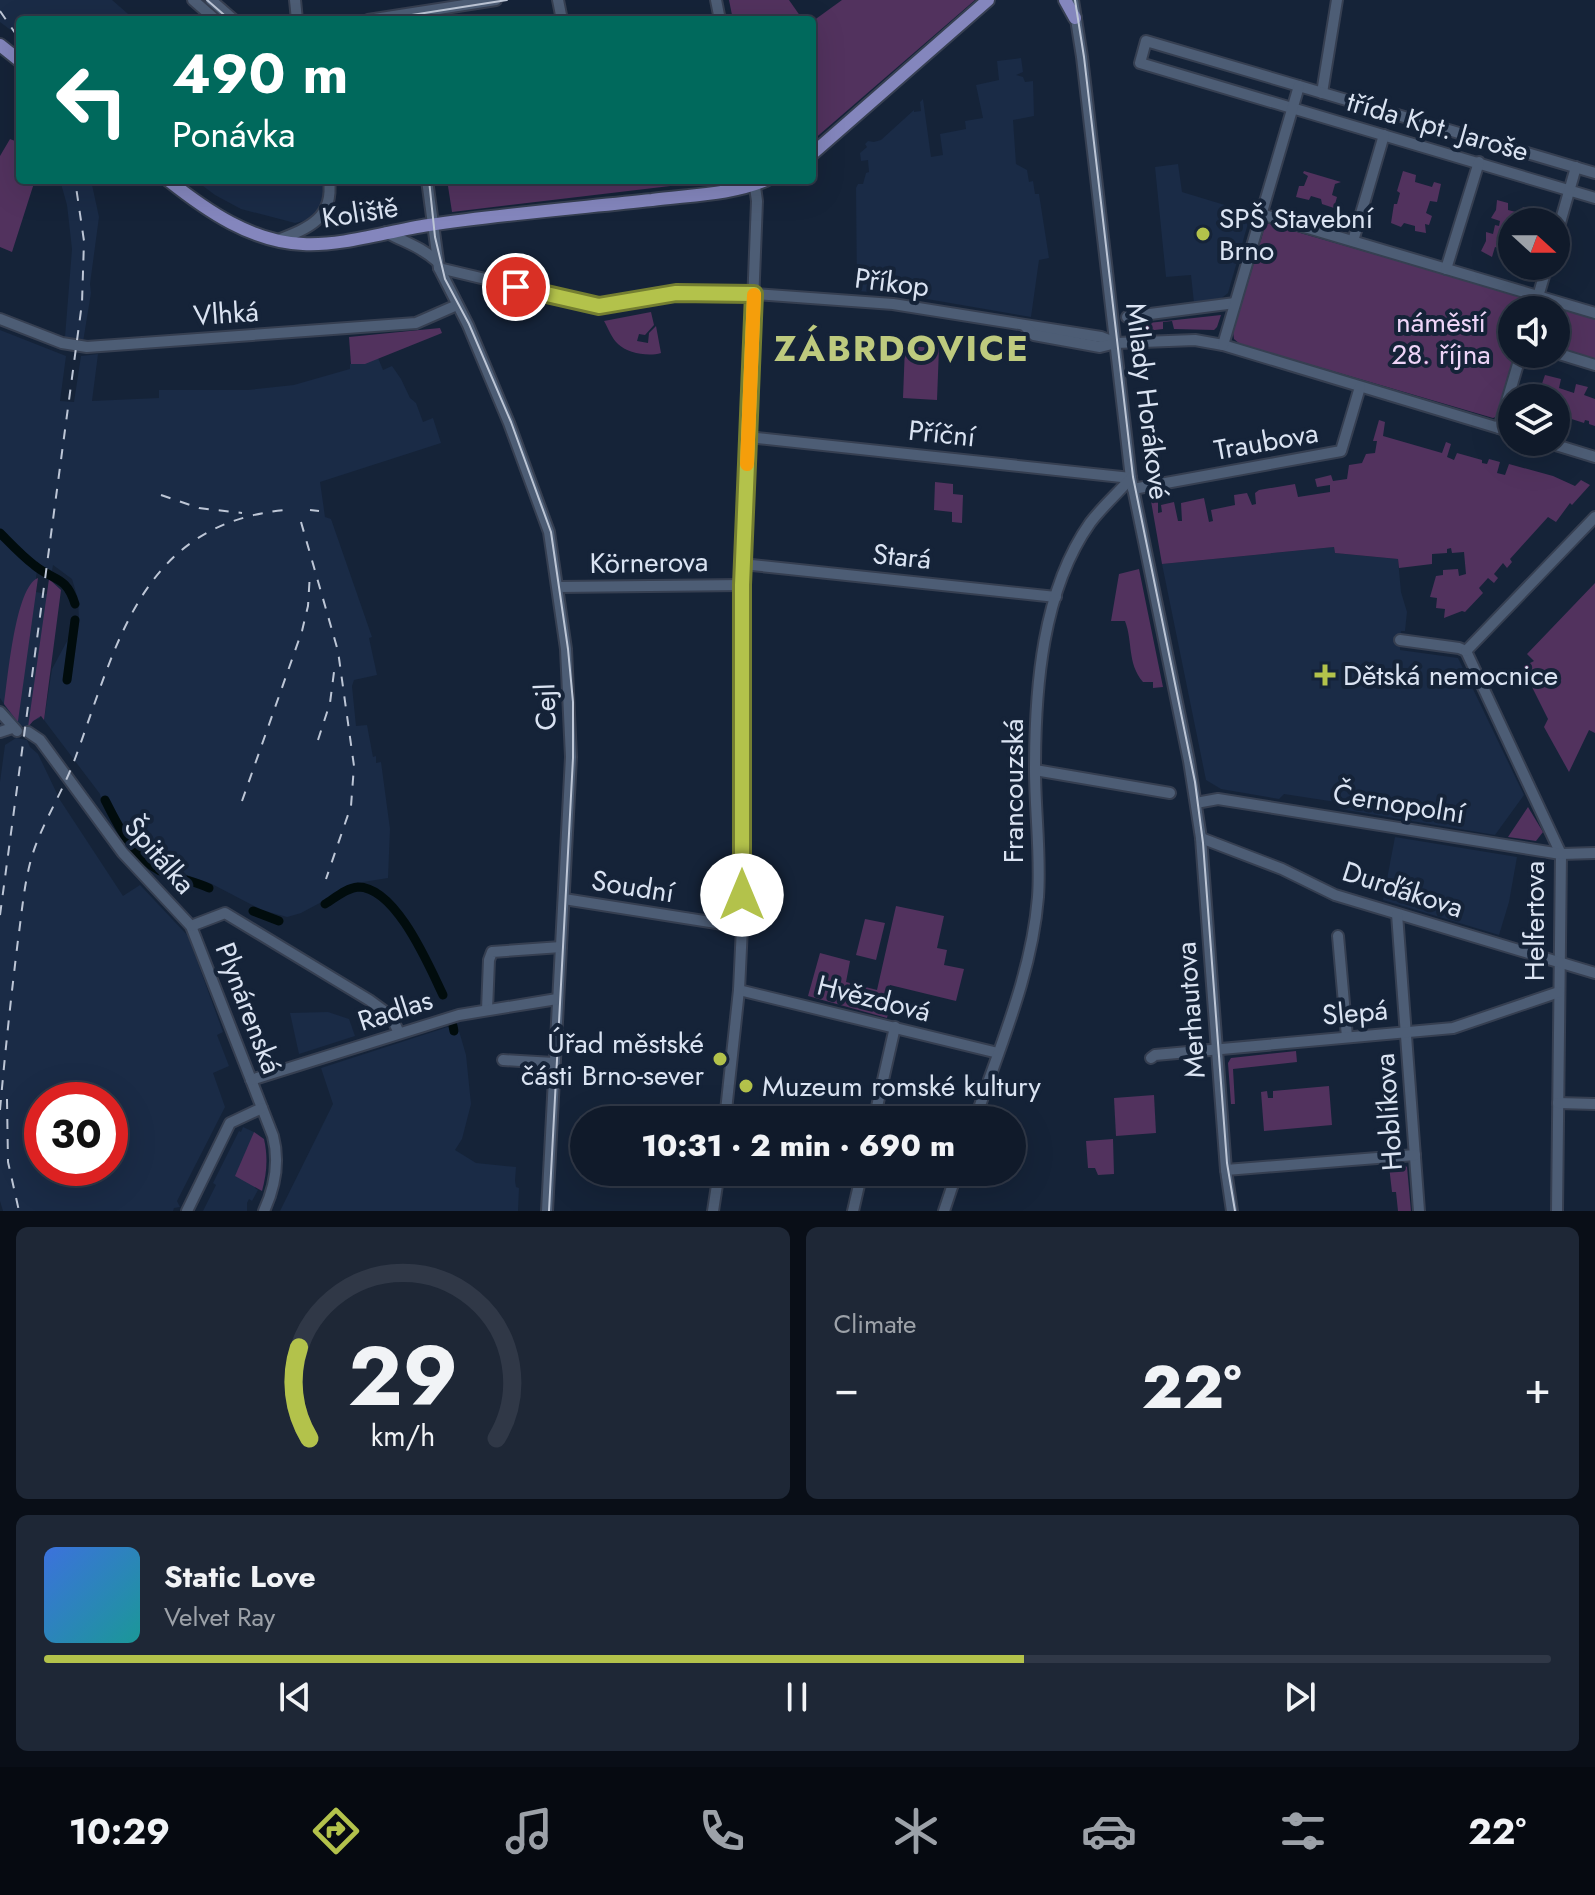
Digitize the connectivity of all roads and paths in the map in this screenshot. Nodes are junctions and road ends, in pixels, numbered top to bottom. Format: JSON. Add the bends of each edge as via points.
{"nodes":[{"id":1,"x":193,"y":0,"type":"edge"},
{"id":2,"x":211,"y":0,"type":"edge"},
{"id":3,"x":496,"y":0,"type":"edge"},
{"id":4,"x":988,"y":0,"type":"edge"},
{"id":5,"x":1065,"y":0,"type":"edge"},
{"id":6,"x":1073,"y":0,"type":"edge"},
{"id":7,"x":1337,"y":0,"type":"edge"},
{"id":8,"x":211,"y":16,"type":"edge"},
{"id":9,"x":229,"y":16,"type":"edge"},
{"id":10,"x":408,"y":16,"type":"edge"},
{"id":11,"x":1075,"y":18,"type":"junction"},
{"id":12,"x":0,"y":45,"type":"edge"},
{"id":13,"x":16,"y":58,"type":"edge"},
{"id":14,"x":1299,"y":86,"type":"junction"},
{"id":15,"x":1322,"y":93,"type":"junction"},
{"id":16,"x":1292,"y":108,"type":"junction"},
{"id":17,"x":1384,"y":135,"type":"junction"},
{"id":18,"x":816,"y":150,"type":"edge"},
{"id":19,"x":1479,"y":162,"type":"junction"},
{"id":20,"x":1576,"y":167,"type":"junction"},
{"id":21,"x":1595,"y":173,"type":"edge"},
{"id":22,"x":173,"y":184,"type":"edge"},
{"id":23,"x":330,"y":184,"type":"edge"},
{"id":24,"x":427,"y":184,"type":"edge"},
{"id":25,"x":750,"y":184,"type":"edge"},
{"id":26,"x":758,"y":184,"type":"edge"},
{"id":27,"x":1570,"y":190,"type":"junction"},
{"id":28,"x":1595,"y":198,"type":"edge"},
{"id":29,"x":1565,"y":208,"type":"edge"},
{"id":30,"x":1261,"y":214,"type":"junction"},
{"id":31,"x":431,"y":224,"type":"junction"},
{"id":32,"x":386,"y":232,"type":"junction"},
{"id":33,"x":278,"y":240,"type":"junction"},
{"id":34,"x":1353,"y":241,"type":"junction"},
{"id":35,"x":438,"y":265,"type":"junction"},
{"id":36,"x":1446,"y":269,"type":"junction"},
{"id":37,"x":754,"y":294,"type":"junction"},
{"id":38,"x":1535,"y":296,"type":"edge"},
{"id":39,"x":1235,"y":303,"type":"junction"},
{"id":40,"x":457,"y":305,"type":"junction"},
{"id":41,"x":1570,"y":306,"type":"edge"},
{"id":42,"x":1595,"y":313,"type":"edge"},
{"id":43,"x":1127,"y":317,"type":"dead end"},
{"id":44,"x":0,"y":319,"type":"edge"},
{"id":45,"x":1116,"y":343,"type":"junction"},
{"id":46,"x":1223,"y":345,"type":"junction"},
{"id":47,"x":1570,"y":357,"type":"edge"},
{"id":48,"x":1595,"y":365,"type":"edge"},
{"id":49,"x":1360,"y":387,"type":"junction"},
{"id":50,"x":1498,"y":428,"type":"edge"},
{"id":51,"x":748,"y":437,"type":"junction"},
{"id":52,"x":1570,"y":449,"type":"edge"},
{"id":53,"x":1595,"y":457,"type":"edge"},
{"id":54,"x":1132,"y":483,"type":"junction"},
{"id":55,"x":1595,"y":517,"type":"edge"},
{"id":56,"x":742,"y":564,"type":"junction"},
{"id":57,"x":742,"y":585,"type":"junction"},
{"id":58,"x":558,"y":587,"type":"junction"},
{"id":59,"x":1056,"y":597,"type":"junction"},
{"id":60,"x":1400,"y":640,"type":"dead end"},
{"id":61,"x":1466,"y":651,"type":"junction"},
{"id":62,"x":0,"y":712,"type":"edge"},
{"id":63,"x":19,"y":730,"type":"junction"},
{"id":64,"x":0,"y":732,"type":"edge"},
{"id":65,"x":1035,"y":770,"type":"junction"},
{"id":66,"x":1170,"y":793,"type":"dead end"},
{"id":67,"x":1196,"y":804,"type":"junction"},
{"id":68,"x":1201,"y":838,"type":"junction"},
{"id":69,"x":1595,"y":853,"type":"edge"},
{"id":70,"x":1561,"y":854,"type":"junction"},
{"id":71,"x":564,"y":899,"type":"junction"},
{"id":72,"x":1397,"y":914,"type":"junction"},
{"id":73,"x":191,"y":926,"type":"junction"},
{"id":74,"x":742,"y":927,"type":"junction"},
{"id":75,"x":1338,"y":936,"type":"dead end"},
{"id":76,"x":561,"y":947,"type":"junction"},
{"id":77,"x":1559,"y":963,"type":"junction"},
{"id":78,"x":1595,"y":973,"type":"edge"},
{"id":79,"x":739,"y":990,"type":"junction"},
{"id":80,"x":1559,"y":992,"type":"junction"},
{"id":81,"x":557,"y":999,"type":"junction"},
{"id":82,"x":487,"y":1010,"type":"junction"},
{"id":83,"x":895,"y":1027,"type":"junction"},
{"id":84,"x":1406,"y":1032,"type":"junction"},
{"id":85,"x":399,"y":1033,"type":"junction"},
{"id":86,"x":1347,"y":1037,"type":"junction"},
{"id":87,"x":1216,"y":1049,"type":"junction"},
{"id":88,"x":998,"y":1053,"type":"junction"},
{"id":89,"x":1151,"y":1058,"type":"dead end"},
{"id":90,"x":503,"y":1060,"type":"dead end"},
{"id":91,"x":554,"y":1063,"type":"junction"},
{"id":92,"x":251,"y":1080,"type":"junction"},
{"id":93,"x":1558,"y":1103,"type":"junction"},
{"id":94,"x":1595,"y":1104,"type":"edge"},
{"id":95,"x":727,"y":1106,"type":"edge"},
{"id":96,"x":877,"y":1106,"type":"edge"},
{"id":97,"x":980,"y":1106,"type":"edge"},
{"id":98,"x":262,"y":1108,"type":"junction"},
{"id":99,"x":1415,"y":1155,"type":"junction"},
{"id":100,"x":1226,"y":1170,"type":"junction"},
{"id":101,"x":717,"y":1186,"type":"edge"},
{"id":102,"x":859,"y":1186,"type":"edge"},
{"id":103,"x":952,"y":1186,"type":"edge"},
{"id":104,"x":187,"y":1211,"type":"edge"},
{"id":105,"x":264,"y":1211,"type":"edge"},
{"id":106,"x":547,"y":1211,"type":"edge"},
{"id":107,"x":713,"y":1211,"type":"edge"},
{"id":108,"x":853,"y":1211,"type":"edge"},
{"id":109,"x":944,"y":1211,"type":"edge"},
{"id":110,"x":1232,"y":1211,"type":"edge"},
{"id":111,"x":1419,"y":1211,"type":"edge"},
{"id":112,"x":1557,"y":1211,"type":"edge"}],
"edges":[{"from":1,"to":8,"type":"street"},
{"from":2,"to":9,"type":"street"},
{"from":3,"to":10,"type":"street"},
{"from":4,"to":18,"type":"main road"},
{"from":5,"to":11,"type":"main road"},
{"from":6,"to":11,"type":"street","name":"Milady Horákové"},
{"from":7,"to":15,"type":"street"},
{"from":11,"to":45,"type":"street","name":"Milady Horákové"},
{"from":12,"to":13,"type":"main road"},
{"from":14,"to":15,"type":"street","name":"třída Kpt. Jaroše"},
{"from":14,"to":16,"type":"street"},
{"from":14,"to":16,"type":"street","name":"třída Kpt. Jaroše","via":[[1146,41],[1140,63]]},
{"from":15,"to":20,"type":"street","name":"třída Kpt. Jaroše"},
{"from":16,"to":17,"type":"street","name":"třída Kpt. Jaroše"},
{"from":16,"to":30,"type":"street"},
{"from":17,"to":19,"type":"street","name":"třída Kpt. Jaroše"},
{"from":17,"to":34,"type":"street"},
{"from":19,"to":27,"type":"street","name":"třída Kpt. Jaroše"},
{"from":19,"to":36,"type":"street"},
{"from":20,"to":21,"type":"street","name":"třída Kpt. Jaroše"},
{"from":20,"to":27,"type":"street"},
{"from":22,"to":33,"type":"main road","name":"Koliště","via":[[203,208]]},
{"from":23,"to":33,"type":"street","via":[[331,193],[314,223]]},
{"from":24,"to":31,"type":"street","name":"Cejl"},
{"from":25,"to":31,"type":"main road","name":"Koliště"},
{"from":26,"to":37,"type":"street"},
{"from":27,"to":28,"type":"street","name":"třída Kpt. Jaroše"},
{"from":27,"to":29,"type":"street"},
{"from":30,"to":34,"type":"street"},
{"from":30,"to":39,"type":"street"},
{"from":31,"to":32,"type":"main road","name":"Koliště"},
{"from":31,"to":35,"type":"street","name":"Cejl"},
{"from":32,"to":33,"type":"main road","name":"Koliště","via":[[326,243]]},
{"from":32,"to":35,"type":"street","name":"Příkop","via":[[416,245]]},
{"from":34,"to":36,"type":"street"},
{"from":35,"to":37,"type":"street","name":"Příkop","via":[[599,306],[676,293]]},
{"from":35,"to":40,"type":"street","name":"Cejl"},
{"from":36,"to":38,"type":"street"},
{"from":37,"to":45,"type":"street","name":"Příkop","via":[[893,304]]},
{"from":37,"to":51,"type":"street"},
{"from":39,"to":43,"type":"street"},
{"from":39,"to":46,"type":"street"},
{"from":40,"to":44,"type":"street","name":"Vlhká","via":[[416,323],[87,347]]},
{"from":40,"to":58,"type":"street","name":"Cejl","via":[[533,486],[549,532]]},
{"from":41,"to":42,"type":"street"},
{"from":45,"to":46,"type":"street","via":[[1195,340]]},
{"from":45,"to":54,"type":"street","name":"Milady Horákové"},
{"from":46,"to":49,"type":"street"},
{"from":47,"to":48,"type":"street"},
{"from":49,"to":50,"type":"street"},
{"from":49,"to":54,"type":"street","name":"Traubova","via":[[1341,451]]},
{"from":51,"to":54,"type":"street","name":"Příční"},
{"from":51,"to":56,"type":"street"},
{"from":52,"to":53,"type":"street"},
{"from":54,"to":59,"type":"street","name":"Francouzská","via":[[1091,522],[1069,559]]},
{"from":54,"to":67,"type":"street","name":"Milady Horákové"},
{"from":55,"to":61,"type":"street"},
{"from":56,"to":57,"type":"street"},
{"from":56,"to":59,"type":"street","name":"Stará"},
{"from":57,"to":58,"type":"street","name":"Körnerova"},
{"from":57,"to":74,"type":"street"},
{"from":58,"to":71,"type":"street","name":"Cejl","via":[[570,702]]},
{"from":59,"to":65,"type":"street","name":"Francouzská","via":[[1036,709]]},
{"from":60,"to":61,"type":"street"},
{"from":61,"to":70,"type":"street","name":"Helfertova"},
{"from":62,"to":63,"type":"street","name":"Špitálka"},
{"from":63,"to":64,"type":"street"},
{"from":63,"to":73,"type":"street","name":"Špitálka","via":[[40,740],[123,853]]},
{"from":65,"to":66,"type":"street"},
{"from":65,"to":88,"type":"street","name":"Francouzská","via":[[1038,898],[1023,978]]},
{"from":67,"to":68,"type":"street","name":"Merhautova"},
{"from":67,"to":70,"type":"street","name":"Černopolní","via":[[1218,799]]},
{"from":68,"to":72,"type":"street","name":"Durďákova","via":[[1335,895]]},
{"from":68,"to":87,"type":"street","name":"Merhautova"},
{"from":69,"to":70,"type":"street","name":"Černopolní"},
{"from":70,"to":77,"type":"street","name":"Helfertova"},
{"from":71,"to":74,"type":"street","name":"Soudní"},
{"from":71,"to":76,"type":"street","name":"Cejl"},
{"from":72,"to":77,"type":"street","name":"Durďákova"},
{"from":72,"to":84,"type":"street","name":"Hoblíkova"},
{"from":73,"to":85,"type":"street","name":"Špitálka","via":[[225,913],[369,1000],[391,1016]]},
{"from":73,"to":92,"type":"street","name":"Plynárenská"},
{"from":74,"to":79,"type":"street"},
{"from":75,"to":86,"type":"street"},
{"from":76,"to":81,"type":"street","name":"Cejl"},
{"from":76,"to":82,"type":"street","via":[[490,955]]},
{"from":77,"to":78,"type":"street","name":"Durďákova"},
{"from":77,"to":80,"type":"street","name":"Helfertova"},
{"from":79,"to":83,"type":"street","name":"Hvězdová"},
{"from":79,"to":95,"type":"street"},
{"from":80,"to":84,"type":"street","name":"Slepá","via":[[1453,1028]]},
{"from":80,"to":93,"type":"street","name":"Helfertova"},
{"from":81,"to":82,"type":"street","name":"Radlas"},
{"from":81,"to":91,"type":"street","name":"Cejl"},
{"from":82,"to":85,"type":"street","name":"Radlas"},
{"from":83,"to":88,"type":"street","name":"Hvězdová"},
{"from":83,"to":96,"type":"street"},
{"from":84,"to":86,"type":"street","name":"Slepá"},
{"from":84,"to":99,"type":"street","name":"Hoblíkova"},
{"from":85,"to":92,"type":"street","name":"Radlas"},
{"from":86,"to":87,"type":"street","name":"Slepá"},
{"from":87,"to":89,"type":"street","name":"Slepá"},
{"from":87,"to":100,"type":"street","name":"Merhautova"},
{"from":88,"to":97,"type":"street","name":"Francouzská"},
{"from":90,"to":91,"type":"street"},
{"from":91,"to":106,"type":"street","name":"Cejl"},
{"from":92,"to":98,"type":"street","name":"Plynárenská"},
{"from":93,"to":94,"type":"street"},
{"from":93,"to":112,"type":"street","name":"Helfertova"},
{"from":98,"to":104,"type":"street","name":"Plynárenská","via":[[230,1123]]},
{"from":98,"to":105,"type":"street","name":"Plynárenská","via":[[277,1157]]},
{"from":99,"to":100,"type":"street"},
{"from":99,"to":111,"type":"street","name":"Hoblíkova"},
{"from":100,"to":110,"type":"street","name":"Merhautova"},
{"from":101,"to":107,"type":"street"},
{"from":102,"to":108,"type":"street"},
{"from":103,"to":109,"type":"street"}]}
